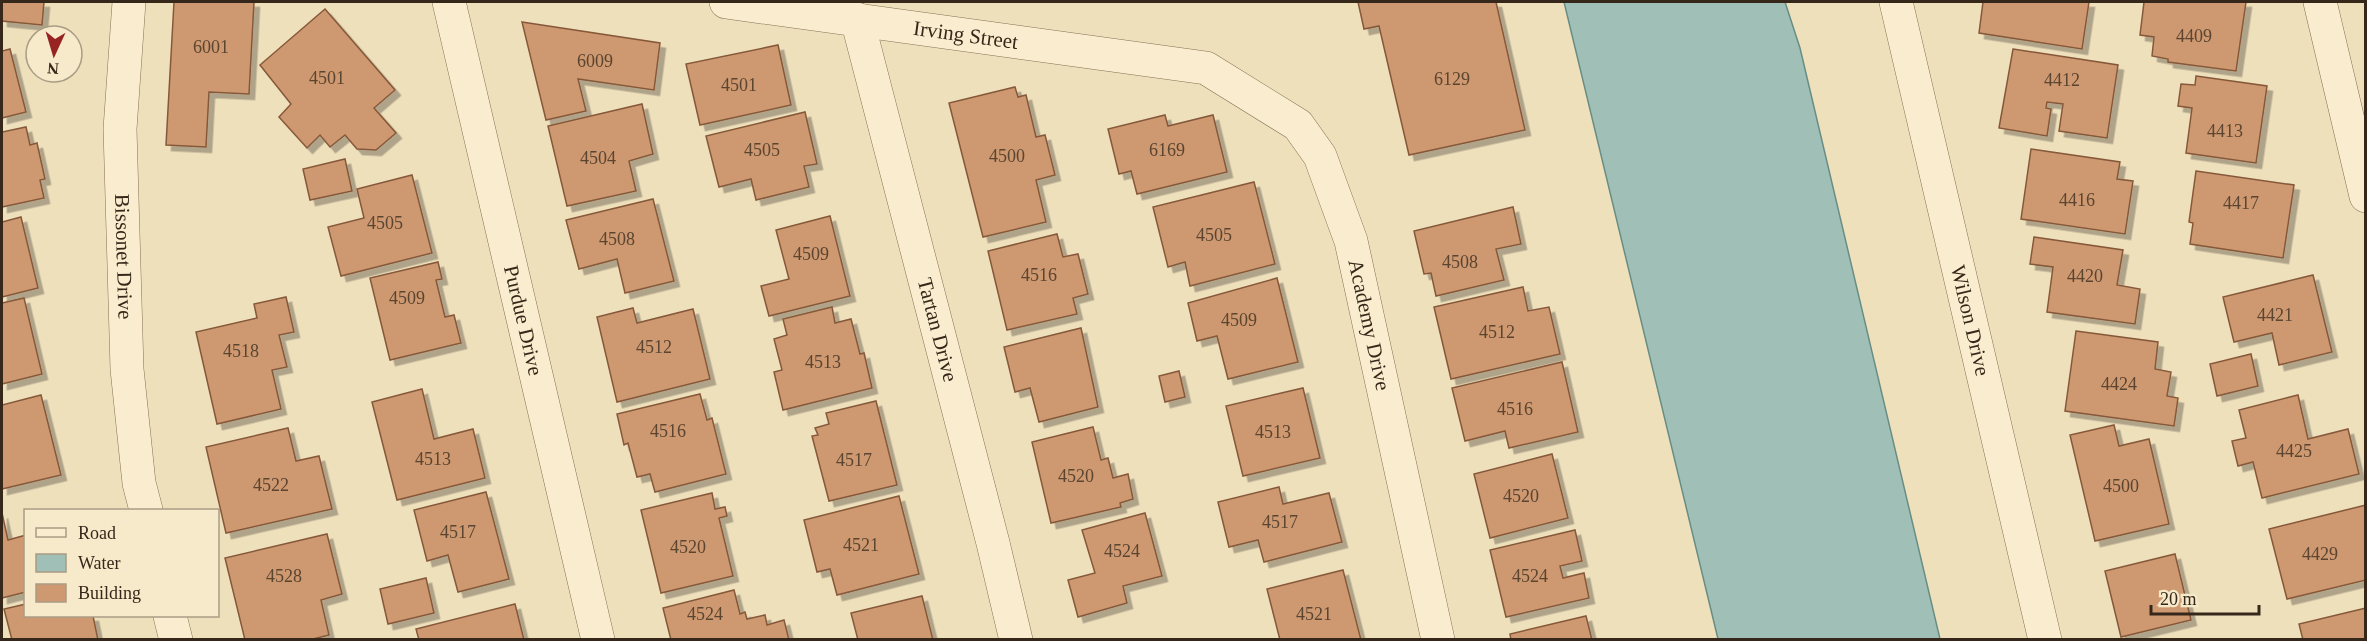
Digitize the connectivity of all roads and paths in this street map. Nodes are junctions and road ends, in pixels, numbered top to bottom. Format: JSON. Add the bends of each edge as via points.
{"nodes":[{"id":1,"x":129,"y":2,"type":"edge"},
{"id":2,"x":449,"y":2,"type":"edge"},
{"id":3,"x":726,"y":2,"type":"edge"},
{"id":4,"x":1896,"y":2,"type":"edge"},
{"id":5,"x":2320,"y":2,"type":"edge"},
{"id":6,"x":857,"y":19,"type":"junction"},
{"id":7,"x":1206,"y":68,"type":"joint"},
{"id":8,"x":2366,"y":196,"type":"edge"},
{"id":9,"x":146,"y":509,"type":"edge"},
{"id":10,"x":170,"y":617,"type":"edge"},
{"id":11,"x":176,"y":639,"type":"edge"},
{"id":12,"x":598,"y":639,"type":"edge"},
{"id":13,"x":1016,"y":639,"type":"edge"},
{"id":14,"x":1438,"y":639,"type":"edge"},
{"id":15,"x":2045,"y":639,"type":"edge"}],
"edges":[{"from":1,"to":9,"type":"street","name":"Bissonet Drive","via":[[120,129],[127,358],[139,483]]},
{"from":2,"to":12,"type":"street","name":"Purdue Drive"},
{"from":3,"to":6,"type":"street","name":"Irving Street"},
{"from":4,"to":15,"type":"street","name":"Wilson Drive"},
{"from":5,"to":8,"type":"street"},
{"from":6,"to":7,"type":"street","name":"Irving Street"},
{"from":6,"to":13,"type":"street","name":"Tartan Drive"},
{"from":7,"to":14,"type":"street","name":"Academy Drive","via":[[1298,125],[1320,156],[1351,241]]},
{"from":10,"to":11,"type":"street"}]}
